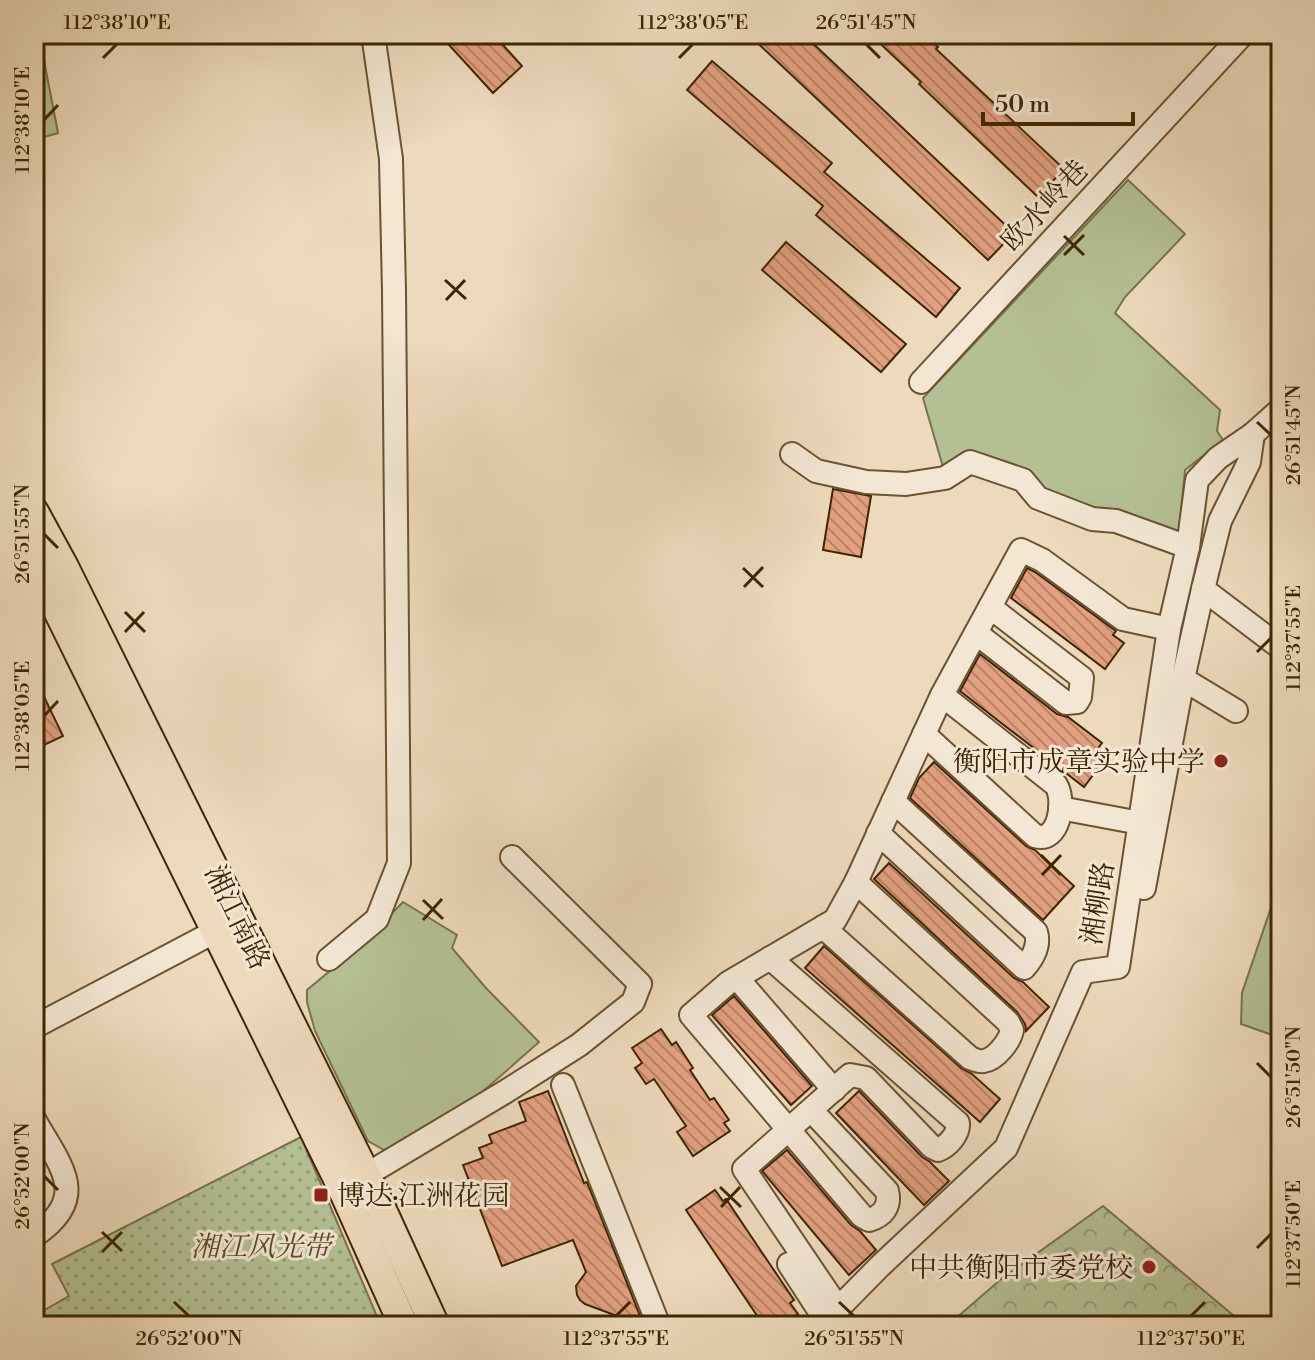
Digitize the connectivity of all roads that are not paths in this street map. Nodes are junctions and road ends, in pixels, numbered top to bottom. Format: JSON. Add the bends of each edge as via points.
{"nodes":[{"id":1,"x":373,"y":34,"type":"edge"},
{"id":2,"x":1243,"y":34,"type":"edge"},
{"id":3,"x":921,"y":382,"type":"dead end"},
{"id":4,"x":1281,"y":409,"type":"edge"},
{"id":5,"x":1253,"y":434,"type":"junction"},
{"id":6,"x":792,"y":454,"type":"dead end"},
{"id":7,"x":34,"y":512,"type":"edge"},
{"id":8,"x":1188,"y":547,"type":"junction"},
{"id":9,"x":34,"y":562,"type":"edge"},
{"id":10,"x":1203,"y":589,"type":"junction"},
{"id":11,"x":990,"y":607,"type":"junction"},
{"id":12,"x":1169,"y":629,"type":"junction"},
{"id":13,"x":976,"y":633,"type":"junction"},
{"id":14,"x":1281,"y":648,"type":"edge"},
{"id":15,"x":1183,"y":679,"type":"junction"},
{"id":16,"x":942,"y":695,"type":"junction"},
{"id":17,"x":1236,"y":711,"type":"dead end"},
{"id":18,"x":924,"y":734,"type":"junction"},
{"id":19,"x":893,"y":801,"type":"junction"},
{"id":20,"x":1060,"y":808,"type":"junction"},
{"id":21,"x":1140,"y":823,"type":"junction"},
{"id":22,"x":878,"y":833,"type":"junction"},
{"id":23,"x":512,"y":857,"type":"dead end"},
{"id":24,"x":856,"y":882,"type":"junction"},
{"id":25,"x":1144,"y":888,"type":"dead end"},
{"id":26,"x":823,"y":927,"type":"junction"},
{"id":27,"x":216,"y":931,"type":"junction"},
{"id":28,"x":770,"y":958,"type":"junction"},
{"id":29,"x":329,"y":959,"type":"dead end"},
{"id":30,"x":737,"y":978,"type":"junction"},
{"id":31,"x":34,"y":1027,"type":"edge"},
{"id":32,"x":563,"y":1085,"type":"dead end"},
{"id":33,"x":834,"y":1090,"type":"junction"},
{"id":34,"x":811,"y":1110,"type":"junction"},
{"id":35,"x":34,"y":1119,"type":"edge"},
{"id":36,"x":789,"y":1130,"type":"junction"},
{"id":37,"x":366,"y":1175,"type":"junction"},
{"id":38,"x":34,"y":1236,"type":"edge"},
{"id":39,"x":828,"y":1318,"type":"edge"},
{"id":40,"x":404,"y":1326,"type":"edge"},
{"id":41,"x":435,"y":1326,"type":"edge"},
{"id":42,"x":659,"y":1326,"type":"edge"}],
"edges":[{"from":1,"to":29,"type":"street","via":[[391,159],[399,863],[377,919]]},
{"from":2,"to":3,"type":"street","name":"欧水岭巷"},
{"from":4,"to":5,"type":"street","name":"湘柳路"},
{"from":5,"to":8,"type":"street","name":"湘柳路","via":[[1197,480]]},
{"from":5,"to":10,"type":"street","via":[[1249,462],[1220,521]]},
{"from":6,"to":8,"type":"street","via":[[816,471],[906,484],[945,478],[970,462],[1023,480],[1038,498],[1079,514],[1116,521]]},
{"from":7,"to":37,"type":"main road","name":"湘江南路"},
{"from":8,"to":12,"type":"street","name":"湘柳路"},
{"from":9,"to":27,"type":"main road","name":"湘江南路"},
{"from":10,"to":14,"type":"street"},
{"from":10,"to":15,"type":"street"},
{"from":11,"to":12,"type":"street","via":[[1021,550],[1123,619]]},
{"from":11,"to":13,"type":"street"},
{"from":11,"to":13,"type":"street","via":[[1082,678],[1077,702],[1066,703]]},
{"from":12,"to":21,"type":"street","name":"湘柳路"},
{"from":13,"to":16,"type":"street"},
{"from":15,"to":17,"type":"street"},
{"from":15,"to":25,"type":"street"},
{"from":16,"to":18,"type":"street"},
{"from":16,"to":20,"type":"street","via":[[1056,785]]},
{"from":18,"to":19,"type":"street"},
{"from":18,"to":20,"type":"street","via":[[1035,836],[1046,838],[1058,823]]},
{"from":19,"to":22,"type":"street"},
{"from":19,"to":22,"type":"street","via":[[1036,932],[1032,959],[1024,968]]},
{"from":20,"to":21,"type":"street"},
{"from":21,"to":39,"type":"street","name":"湘柳路","via":[[1118,967],[1083,972],[1006,1148]]},
{"from":22,"to":24,"type":"street"},
{"from":23,"to":37,"type":"street","via":[[640,984],[633,1002],[579,1045]]},
{"from":24,"to":26,"type":"street","via":[[835,920]]},
{"from":24,"to":26,"type":"street","via":[[1008,1022],[1011,1037],[988,1061],[970,1058]]},
{"from":26,"to":28,"type":"street"},
{"from":27,"to":31,"type":"street"},
{"from":27,"to":40,"type":"main road","name":"湘江南路"},
{"from":28,"to":30,"type":"street"},
{"from":28,"to":33,"type":"street","via":[[959,1129],[938,1150],[866,1078],[850,1075]]},
{"from":30,"to":33,"type":"street"},
{"from":30,"to":36,"type":"street","via":[[691,1015]]},
{"from":32,"to":42,"type":"street"},
{"from":33,"to":34,"type":"street"},
{"from":34,"to":36,"type":"street"},
{"from":34,"to":36,"type":"street","via":[[887,1191],[887,1208],[877,1218],[862,1216]]},
{"from":35,"to":38,"type":"street","via":[[67,1179],[67,1192],[63,1209]]},
{"from":36,"to":39,"type":"street","via":[[744,1169]]},
{"from":37,"to":41,"type":"main road","name":"湘江南路"}]}
